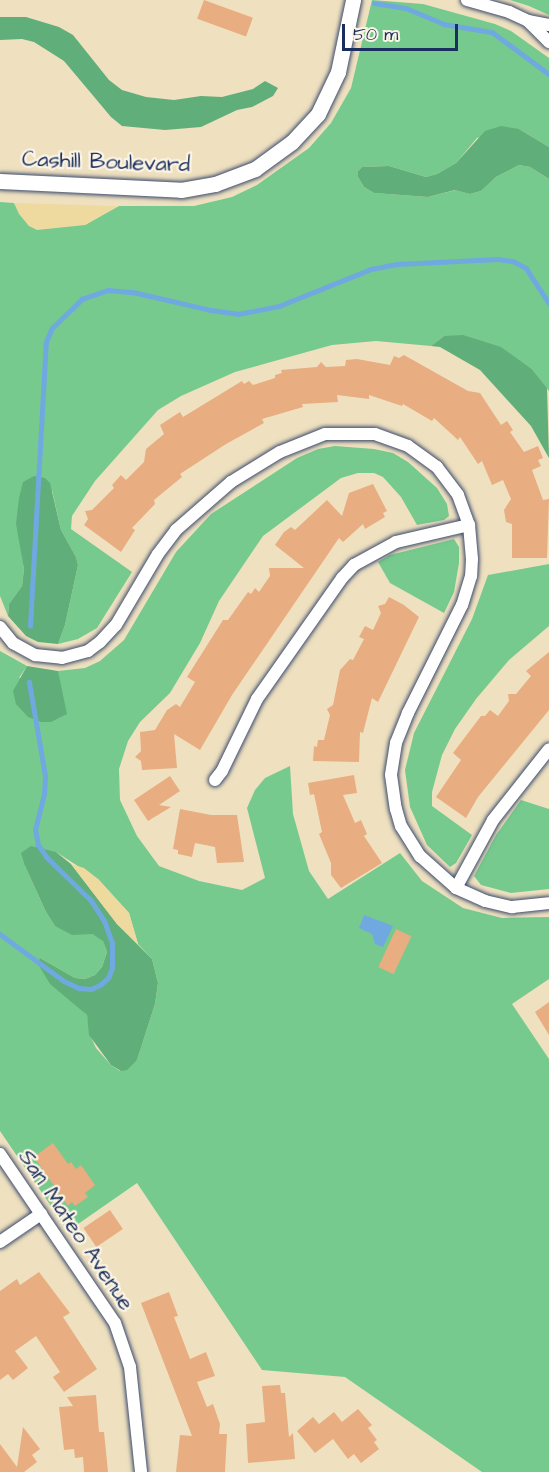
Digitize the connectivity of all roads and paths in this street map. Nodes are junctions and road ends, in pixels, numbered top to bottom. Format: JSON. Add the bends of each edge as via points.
{"nodes":[{"id":1,"x":353,"y":0,"type":"edge"},
{"id":2,"x":467,"y":0,"type":"edge"},
{"id":3,"x":528,"y":21,"type":"junction"},
{"id":4,"x":549,"y":25,"type":"edge"},
{"id":5,"x":549,"y":42,"type":"edge"},
{"id":6,"x":0,"y":181,"type":"edge"},
{"id":7,"x":469,"y":525,"type":"junction"},
{"id":8,"x":0,"y":627,"type":"edge"},
{"id":9,"x":549,"y":749,"type":"edge"},
{"id":10,"x":215,"y":780,"type":"dead end"},
{"id":11,"x":456,"y":888,"type":"junction"},
{"id":12,"x":549,"y":903,"type":"edge"},
{"id":13,"x":0,"y":1154,"type":"edge"},
{"id":14,"x":41,"y":1214,"type":"junction"},
{"id":15,"x":0,"y":1242,"type":"edge"},
{"id":16,"x":141,"y":1472,"type":"edge"}],
"edges":[{"from":1,"to":6,"type":"street","name":"Cashill Boulevard","via":[[338,72],[318,114],[292,142],[255,169],[215,184],[181,190]]},
{"from":2,"to":3,"type":"street"},
{"from":3,"to":4,"type":"street"},
{"from":3,"to":5,"type":"street"},
{"from":7,"to":8,"type":"street","via":[[449,481],[408,446],[375,434],[326,434],[274,456],[231,482],[193,512],[167,540],[116,625],[88,651],[62,658],[35,654],[13,643]]},
{"from":7,"to":10,"type":"street","via":[[396,542],[354,565],[257,699]]},
{"from":7,"to":11,"type":"street","via":[[472,560],[468,590],[405,719],[396,743],[392,775],[396,809],[410,842],[429,867]]},
{"from":9,"to":11,"type":"street","via":[[493,820]]},
{"from":11,"to":12,"type":"street","via":[[484,901],[512,907]]},
{"from":13,"to":14,"type":"street","name":"San Mateo Avenue"},
{"from":14,"to":15,"type":"street"},
{"from":14,"to":16,"type":"street","name":"San Mateo Avenue","via":[[108,1313],[123,1344],[132,1383]]}]}
